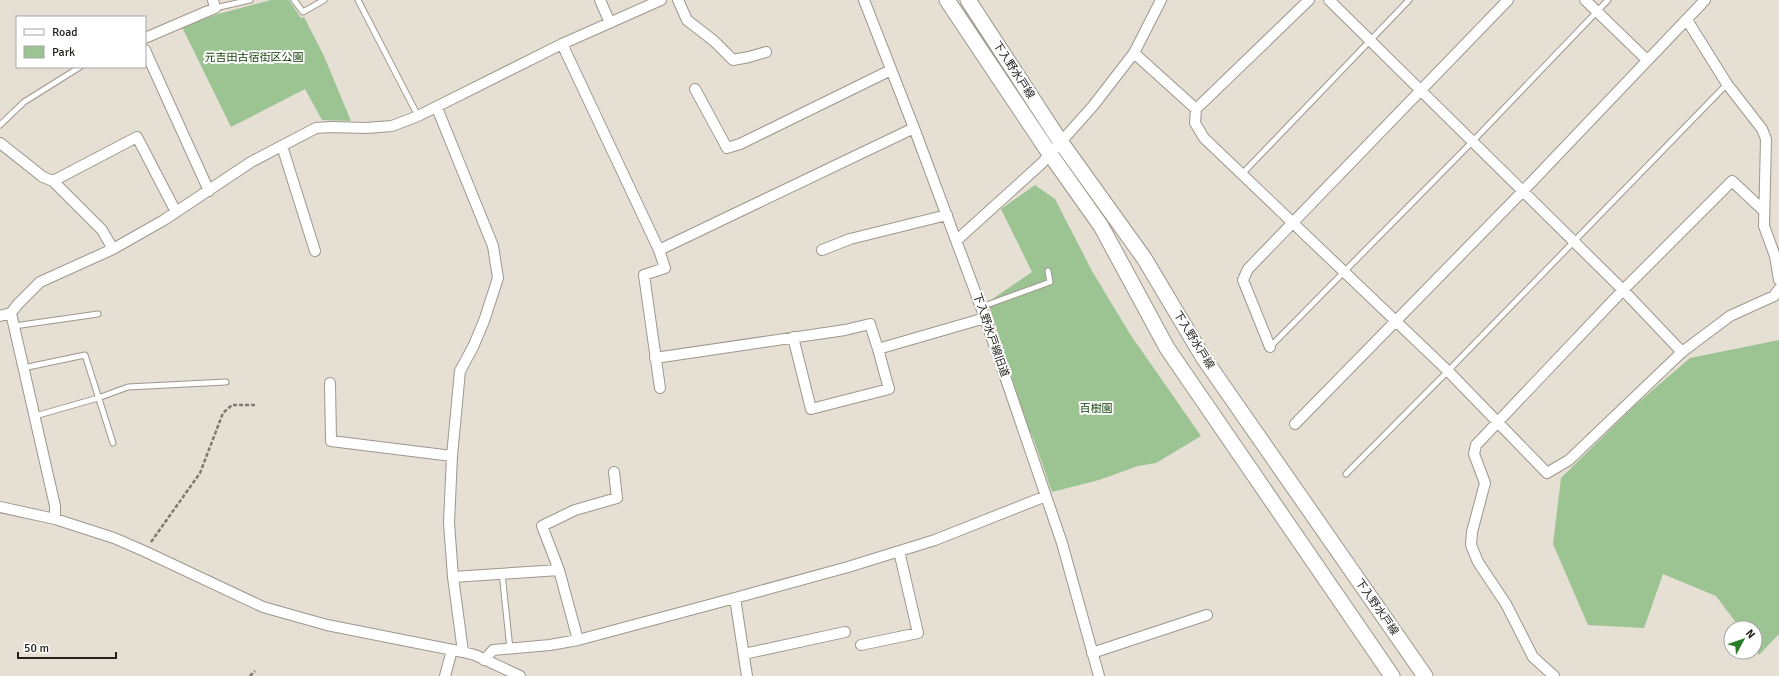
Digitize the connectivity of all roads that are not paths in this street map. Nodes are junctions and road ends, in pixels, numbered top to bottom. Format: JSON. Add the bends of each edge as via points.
{"nodes":[{"id":1,"x":250,"y":0,"type":"edge"},
{"id":2,"x":294,"y":0,"type":"edge"},
{"id":3,"x":324,"y":0,"type":"edge"},
{"id":4,"x":358,"y":0,"type":"edge"},
{"id":5,"x":600,"y":0,"type":"edge"},
{"id":6,"x":661,"y":0,"type":"edge"},
{"id":7,"x":678,"y":0,"type":"edge"},
{"id":8,"x":864,"y":0,"type":"edge"},
{"id":9,"x":947,"y":0,"type":"edge"},
{"id":10,"x":968,"y":0,"type":"edge"},
{"id":11,"x":1162,"y":0,"type":"edge"},
{"id":12,"x":1309,"y":0,"type":"edge"},
{"id":13,"x":1329,"y":0,"type":"edge"},
{"id":14,"x":1409,"y":0,"type":"edge"},
{"id":15,"x":1508,"y":0,"type":"edge"},
{"id":16,"x":1585,"y":0,"type":"edge"},
{"id":17,"x":1608,"y":0,"type":"edge"},
{"id":18,"x":1705,"y":0,"type":"edge"},
{"id":19,"x":214,"y":4,"type":"edge"},
{"id":20,"x":1597,"y":12,"type":"junction"},
{"id":21,"x":1688,"y":20,"type":"junction"},
{"id":22,"x":610,"y":23,"type":"junction"},
{"id":23,"x":146,"y":38,"type":"edge"},
{"id":24,"x":1370,"y":41,"type":"junction"},
{"id":25,"x":562,"y":44,"type":"junction"},
{"id":26,"x":146,"y":52,"type":"edge"},
{"id":27,"x":766,"y":52,"type":"dead end"},
{"id":28,"x":1134,"y":53,"type":"junction"},
{"id":29,"x":1647,"y":60,"type":"junction"},
{"id":30,"x":78,"y":68,"type":"edge"},
{"id":31,"x":891,"y":70,"type":"junction"},
{"id":32,"x":1727,"y":84,"type":"junction"},
{"id":33,"x":695,"y":90,"type":"dead end"},
{"id":34,"x":1422,"y":91,"type":"junction"},
{"id":35,"x":437,"y":108,"type":"junction"},
{"id":36,"x":1196,"y":109,"type":"junction"},
{"id":37,"x":418,"y":116,"type":"junction"},
{"id":38,"x":0,"y":125,"type":"edge"},
{"id":39,"x":914,"y":128,"type":"junction"},
{"id":40,"x":1060,"y":141,"type":"junction"},
{"id":41,"x":1472,"y":142,"type":"junction"},
{"id":42,"x":0,"y":143,"type":"edge"},
{"id":43,"x":282,"y":146,"type":"junction"},
{"id":44,"x":1050,"y":154,"type":"junction"},
{"id":45,"x":1242,"y":174,"type":"junction"},
{"id":46,"x":53,"y":181,"type":"junction"},
{"id":47,"x":209,"y":191,"type":"junction"},
{"id":48,"x":1523,"y":191,"type":"junction"},
{"id":49,"x":1764,"y":211,"type":"junction"},
{"id":50,"x":176,"y":212,"type":"junction"},
{"id":51,"x":947,"y":215,"type":"junction"},
{"id":52,"x":1294,"y":223,"type":"junction"},
{"id":53,"x":957,"y":240,"type":"junction"},
{"id":54,"x":1573,"y":241,"type":"junction"},
{"id":55,"x":114,"y":249,"type":"junction"},
{"id":56,"x":659,"y":250,"type":"junction"},
{"id":57,"x":822,"y":250,"type":"dead end"},
{"id":58,"x":315,"y":251,"type":"dead end"},
{"id":59,"x":1048,"y":271,"type":"dead end"},
{"id":60,"x":1343,"y":272,"type":"junction"},
{"id":61,"x":1779,"y":280,"type":"edge"},
{"id":62,"x":1779,"y":289,"type":"edge"},
{"id":63,"x":1623,"y":290,"type":"junction"},
{"id":64,"x":981,"y":307,"type":"junction"},
{"id":65,"x":11,"y":313,"type":"junction"},
{"id":66,"x":98,"y":314,"type":"dead end"},
{"id":67,"x":0,"y":316,"type":"edge"},
{"id":68,"x":985,"y":318,"type":"junction"},
{"id":69,"x":1396,"y":321,"type":"junction"},
{"id":70,"x":14,"y":326,"type":"junction"},
{"id":71,"x":793,"y":337,"type":"junction"},
{"id":72,"x":1270,"y":347,"type":"joint"},
{"id":73,"x":878,"y":349,"type":"junction"},
{"id":74,"x":1682,"y":352,"type":"junction"},
{"id":75,"x":655,"y":358,"type":"junction"},
{"id":76,"x":23,"y":368,"type":"junction"},
{"id":77,"x":1448,"y":371,"type":"junction"},
{"id":78,"x":226,"y":382,"type":"dead end"},
{"id":79,"x":330,"y":383,"type":"dead end"},
{"id":80,"x":660,"y":388,"type":"dead end"},
{"id":81,"x":98,"y":398,"type":"junction"},
{"id":82,"x":35,"y":416,"type":"junction"},
{"id":83,"x":1498,"y":422,"type":"junction"},
{"id":84,"x":1295,"y":424,"type":"dead end"},
{"id":85,"x":112,"y":443,"type":"dead end"},
{"id":86,"x":452,"y":456,"type":"junction"},
{"id":87,"x":614,"y":472,"type":"dead end"},
{"id":88,"x":1346,"y":474,"type":"dead end"},
{"id":89,"x":1046,"y":496,"type":"junction"},
{"id":90,"x":0,"y":507,"type":"edge"},
{"id":91,"x":55,"y":519,"type":"junction"},
{"id":92,"x":900,"y":551,"type":"junction"},
{"id":93,"x":559,"y":570,"type":"junction"},
{"id":94,"x":502,"y":573,"type":"junction"},
{"id":95,"x":453,"y":577,"type":"junction"},
{"id":96,"x":735,"y":598,"type":"junction"},
{"id":97,"x":1208,"y":615,"type":"dead end"},
{"id":98,"x":845,"y":632,"type":"dead end"},
{"id":99,"x":578,"y":640,"type":"junction"},
{"id":100,"x":861,"y":645,"type":"dead end"},
{"id":101,"x":510,"y":649,"type":"junction"},
{"id":102,"x":452,"y":650,"type":"junction"},
{"id":103,"x":463,"y":652,"type":"junction"},
{"id":104,"x":1092,"y":653,"type":"junction"},
{"id":105,"x":744,"y":654,"type":"junction"},
{"id":106,"x":484,"y":660,"type":"junction"},
{"id":107,"x":445,"y":676,"type":"edge"},
{"id":108,"x":520,"y":676,"type":"edge"},
{"id":109,"x":747,"y":676,"type":"edge"},
{"id":110,"x":1099,"y":676,"type":"edge"},
{"id":111,"x":1392,"y":676,"type":"edge"},
{"id":112,"x":1425,"y":676,"type":"edge"},
{"id":113,"x":1554,"y":676,"type":"edge"}],
"edges":[{"from":1,"to":19,"type":"lane"},
{"from":2,"to":3,"type":"lane","via":[[303,12]]},
{"from":4,"to":37,"type":"lane"},
{"from":5,"to":22,"type":"street"},
{"from":6,"to":22,"type":"street"},
{"from":7,"to":27,"type":"street","via":[[687,20],[734,60]]},
{"from":8,"to":31,"type":"street","name":"下入野水戸線旧道"},
{"from":9,"to":44,"type":"main road","name":"下入野水戸線"},
{"from":10,"to":40,"type":"main road","name":"下入野水戸線"},
{"from":11,"to":28,"type":"street"},
{"from":12,"to":36,"type":"street"},
{"from":13,"to":24,"type":"street"},
{"from":14,"to":24,"type":"lane"},
{"from":15,"to":34,"type":"street"},
{"from":16,"to":20,"type":"street"},
{"from":17,"to":20,"type":"lane"},
{"from":18,"to":21,"type":"street"},
{"from":19,"to":23,"type":"street"},
{"from":20,"to":29,"type":"street"},
{"from":20,"to":41,"type":"lane"},
{"from":21,"to":29,"type":"street"},
{"from":21,"to":32,"type":"street"},
{"from":22,"to":25,"type":"street"},
{"from":24,"to":34,"type":"street"},
{"from":24,"to":45,"type":"lane"},
{"from":25,"to":35,"type":"street"},
{"from":25,"to":56,"type":"street"},
{"from":26,"to":47,"type":"street"},
{"from":28,"to":36,"type":"street"},
{"from":28,"to":40,"type":"street","via":[[1093,106]]},
{"from":29,"to":48,"type":"street"},
{"from":30,"to":38,"type":"lane","via":[[24,102]]},
{"from":31,"to":33,"type":"street","via":[[727,148]]},
{"from":31,"to":39,"type":"street","name":"下入野水戸線旧道"},
{"from":32,"to":49,"type":"street","via":[[1762,129],[1766,139]]},
{"from":32,"to":54,"type":"lane"},
{"from":34,"to":41,"type":"street"},
{"from":34,"to":52,"type":"street"},
{"from":35,"to":37,"type":"street"},
{"from":35,"to":86,"type":"street","via":[[493,246],[498,278],[484,321],[460,370]]},
{"from":36,"to":45,"type":"street","via":[[1195,123],[1204,138]]},
{"from":37,"to":43,"type":"street","via":[[392,126],[316,128]]},
{"from":39,"to":51,"type":"street","name":"下入野水戸線旧道"},
{"from":39,"to":56,"type":"street"},
{"from":40,"to":44,"type":"street"},
{"from":40,"to":112,"type":"main road","name":"下入野水戸線","via":[[1144,258],[1203,357]]},
{"from":41,"to":48,"type":"street"},
{"from":41,"to":60,"type":"lane"},
{"from":42,"to":46,"type":"street","via":[[43,177]]},
{"from":43,"to":47,"type":"street","via":[[252,162]]},
{"from":43,"to":58,"type":"street"},
{"from":44,"to":53,"type":"street"},
{"from":44,"to":111,"type":"main road","name":"下入野水戸線","via":[[1101,226],[1167,348]]},
{"from":45,"to":52,"type":"street"},
{"from":46,"to":50,"type":"street","via":[[137,137]]},
{"from":46,"to":55,"type":"street","via":[[102,230]]},
{"from":47,"to":50,"type":"street"},
{"from":48,"to":54,"type":"street"},
{"from":48,"to":69,"type":"street"},
{"from":49,"to":61,"type":"street","via":[[1764,226],[1775,256]]},
{"from":49,"to":63,"type":"street","via":[[1732,181]]},
{"from":50,"to":55,"type":"street"},
{"from":51,"to":53,"type":"street","name":"下入野水戸線旧道"},
{"from":51,"to":57,"type":"street","via":[[850,239]]},
{"from":52,"to":60,"type":"street"},
{"from":52,"to":72,"type":"street","via":[[1248,269],[1243,280]]},
{"from":53,"to":64,"type":"street","name":"下入野水戸線旧道"},
{"from":54,"to":63,"type":"street"},
{"from":54,"to":77,"type":"lane"},
{"from":55,"to":65,"type":"street","via":[[40,282]]},
{"from":56,"to":75,"type":"street","via":[[665,268],[644,275]]},
{"from":59,"to":64,"type":"lane","via":[[1050,282]]},
{"from":60,"to":69,"type":"street"},
{"from":60,"to":72,"type":"lane"},
{"from":62,"to":74,"type":"street","via":[[1774,296],[1730,316]]},
{"from":63,"to":74,"type":"street"},
{"from":63,"to":83,"type":"street"},
{"from":64,"to":68,"type":"street","name":"下入野水戸線旧道"},
{"from":65,"to":67,"type":"street"},
{"from":65,"to":70,"type":"street"},
{"from":66,"to":70,"type":"lane"},
{"from":68,"to":73,"type":"street"},
{"from":68,"to":89,"type":"street","name":"下入野水戸線旧道"},
{"from":69,"to":77,"type":"street"},
{"from":69,"to":84,"type":"street"},
{"from":70,"to":76,"type":"street"},
{"from":71,"to":73,"type":"street","via":[[870,324]]},
{"from":71,"to":73,"type":"street","via":[[812,409],[889,389]]},
{"from":71,"to":75,"type":"street"},
{"from":74,"to":83,"type":"street","via":[[1569,460],[1547,473]]},
{"from":75,"to":80,"type":"street"},
{"from":76,"to":81,"type":"lane","via":[[85,355]]},
{"from":76,"to":82,"type":"street"},
{"from":77,"to":83,"type":"street"},
{"from":77,"to":88,"type":"lane"},
{"from":78,"to":81,"type":"lane","via":[[128,387]]},
{"from":79,"to":86,"type":"street","via":[[331,441]]},
{"from":81,"to":82,"type":"lane"},
{"from":81,"to":85,"type":"lane"},
{"from":82,"to":91,"type":"street","via":[[55,506]]},
{"from":83,"to":113,"type":"street","via":[[1476,445],[1474,454],[1485,483],[1471,545],[1478,562],[1506,604],[1533,657]]},
{"from":86,"to":95,"type":"street","via":[[449,523]]},
{"from":87,"to":93,"type":"street","via":[[617,498],[575,510],[542,526]]},
{"from":89,"to":92,"type":"street","via":[[935,540]]},
{"from":89,"to":104,"type":"street","name":"下入野水戸線旧道","via":[[1062,543]]},
{"from":90,"to":91,"type":"street"},
{"from":91,"to":102,"type":"street","via":[[114,538],[263,607],[327,625]]},
{"from":92,"to":96,"type":"street"},
{"from":92,"to":100,"type":"street","via":[[918,633]]},
{"from":93,"to":94,"type":"street"},
{"from":93,"to":99,"type":"street"},
{"from":94,"to":95,"type":"street"},
{"from":94,"to":101,"type":"lane"},
{"from":95,"to":103,"type":"street"},
{"from":96,"to":99,"type":"street"},
{"from":96,"to":105,"type":"street"},
{"from":97,"to":104,"type":"street"},
{"from":98,"to":105,"type":"street"},
{"from":99,"to":101,"type":"street"},
{"from":101,"to":106,"type":"street","via":[[493,650]]},
{"from":102,"to":103,"type":"street"},
{"from":102,"to":107,"type":"street"},
{"from":103,"to":106,"type":"street"},
{"from":104,"to":110,"type":"street","name":"下入野水戸線旧道"},
{"from":105,"to":109,"type":"street"},
{"from":106,"to":108,"type":"street"}]}
